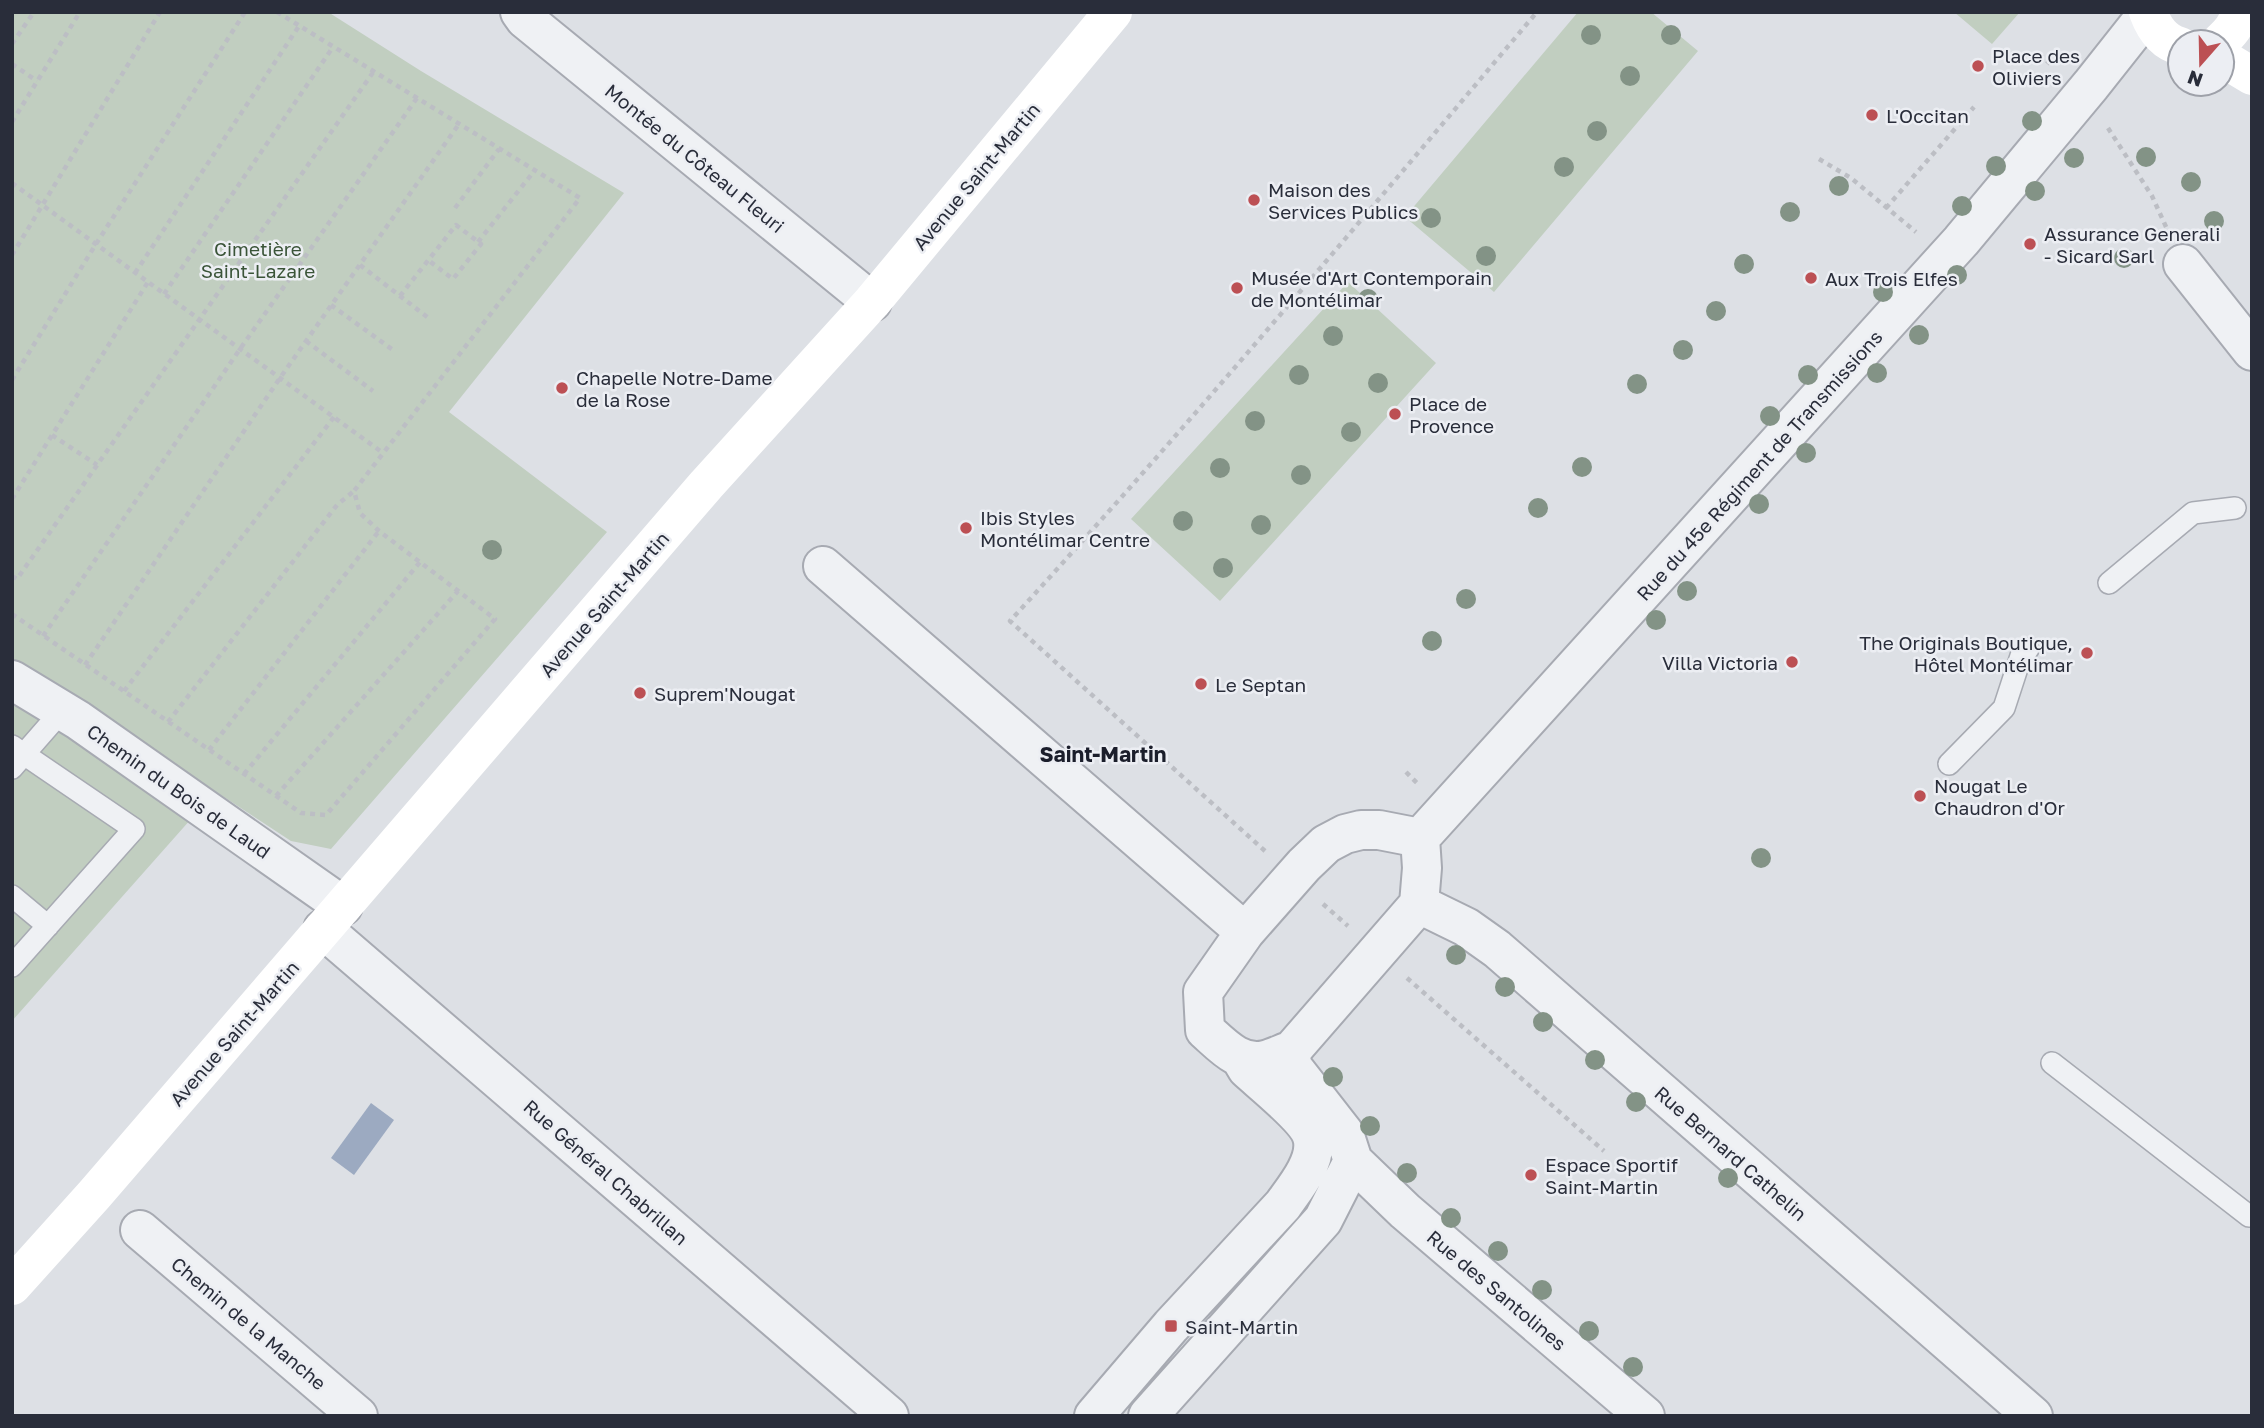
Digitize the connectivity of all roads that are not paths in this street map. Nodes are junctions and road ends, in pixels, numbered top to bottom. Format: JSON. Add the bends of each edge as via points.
{"nodes":[{"id":1,"x":520,"y":12,"type":"edge"},
{"id":2,"x":1113,"y":12,"type":"edge"},
{"id":3,"x":2148,"y":13,"type":"edge"},
{"id":4,"x":2166,"y":39,"type":"edge"},
{"id":5,"x":2166,"y":50,"type":"edge"},
{"id":6,"x":2236,"y":66,"type":"edge"},
{"id":7,"x":2252,"y":76,"type":"edge"},
{"id":8,"x":2088,"y":89,"type":"junction"},
{"id":9,"x":2183,"y":264,"type":"road end"},
{"id":10,"x":872,"y":302,"type":"junction"},
{"id":11,"x":2252,"y":351,"type":"edge"},
{"id":12,"x":2235,"y":508,"type":"dead end"},
{"id":13,"x":823,"y":566,"type":"dead end"},
{"id":14,"x":2109,"y":583,"type":"dead end"},
{"id":15,"x":2028,"y":649,"type":"dead end"},
{"id":16,"x":12,"y":680,"type":"edge"},
{"id":17,"x":60,"y":709,"type":"junction"},
{"id":18,"x":16,"y":755,"type":"edge"},
{"id":19,"x":1949,"y":764,"type":"dead end"},
{"id":20,"x":1420,"y":838,"type":"junction"},
{"id":21,"x":12,"y":897,"type":"edge"},
{"id":22,"x":1419,"y":904,"type":"junction"},
{"id":23,"x":333,"y":918,"type":"junction"},
{"id":24,"x":48,"y":926,"type":"junction"},
{"id":25,"x":1245,"y":932,"type":"junction"},
{"id":26,"x":12,"y":966,"type":"edge"},
{"id":27,"x":1292,"y":1050,"type":"junction"},
{"id":28,"x":1241,"y":1059,"type":"junction"},
{"id":29,"x":2052,"y":1063,"type":"dead end"},
{"id":30,"x":1353,"y":1161,"type":"junction"},
{"id":31,"x":2252,"y":1216,"type":"edge"},
{"id":32,"x":140,"y":1230,"type":"dead end"},
{"id":33,"x":12,"y":1286,"type":"edge"},
{"id":34,"x":358,"y":1416,"type":"edge"},
{"id":35,"x":889,"y":1416,"type":"edge"},
{"id":36,"x":1094,"y":1416,"type":"edge"},
{"id":37,"x":1148,"y":1416,"type":"edge"},
{"id":38,"x":1645,"y":1416,"type":"edge"},
{"id":39,"x":2033,"y":1416,"type":"edge"}],
"edges":[{"from":1,"to":10,"type":"street","name":"Montée du Côteau Fleuri"},
{"from":2,"to":10,"type":"main road","name":"Avenue Saint-Martin"},
{"from":3,"to":4,"type":"main road"},
{"from":3,"to":8,"type":"street","name":"Rue du 45e Régiment de Transmissions"},
{"from":5,"to":8,"type":"street"},
{"from":6,"to":7,"type":"main road"},
{"from":8,"to":20,"type":"street","name":"Rue du 45e Régiment de Transmissions","via":[[1946,257]]},
{"from":9,"to":11,"type":"street"},
{"from":10,"to":23,"type":"main road","name":"Avenue Saint-Martin","via":[[706,485]]},
{"from":12,"to":14,"type":"lane","via":[[2193,513]]},
{"from":13,"to":25,"type":"street"},
{"from":15,"to":19,"type":"lane","via":[[2021,656],[2004,708]]},
{"from":16,"to":17,"type":"street","name":"Chemin du Bois de Laud"},
{"from":17,"to":18,"type":"lane"},
{"from":17,"to":23,"type":"street","name":"Chemin du Bois de Laud"},
{"from":18,"to":24,"type":"lane","via":[[134,829]]},
{"from":20,"to":22,"type":"street"},
{"from":20,"to":25,"type":"street","via":[[1379,830],[1345,834],[1304,865]]},
{"from":21,"to":24,"type":"lane"},
{"from":22,"to":27,"type":"street"},
{"from":22,"to":39,"type":"street","name":"Rue Bernard Cathelin","via":[[1466,927],[1497,949]]},
{"from":23,"to":33,"type":"main road","name":"Avenue Saint-Martin"},
{"from":23,"to":35,"type":"street","name":"Rue Général Chabrillan"},
{"from":24,"to":26,"type":"lane"},
{"from":25,"to":28,"type":"street","via":[[1203,992],[1205,1030]]},
{"from":27,"to":28,"type":"street","via":[[1263,1061]]},
{"from":27,"to":30,"type":"street","via":[[1291,1065],[1344,1133]]},
{"from":28,"to":36,"type":"street","via":[[1305,1123],[1313,1140],[1312,1156],[1283,1205]]},
{"from":29,"to":31,"type":"lane"},
{"from":30,"to":37,"type":"street","via":[[1323,1220]]},
{"from":30,"to":38,"type":"street","name":"Rue des Santolines"},
{"from":32,"to":34,"type":"street","name":"Chemin de la Manche"}]}
